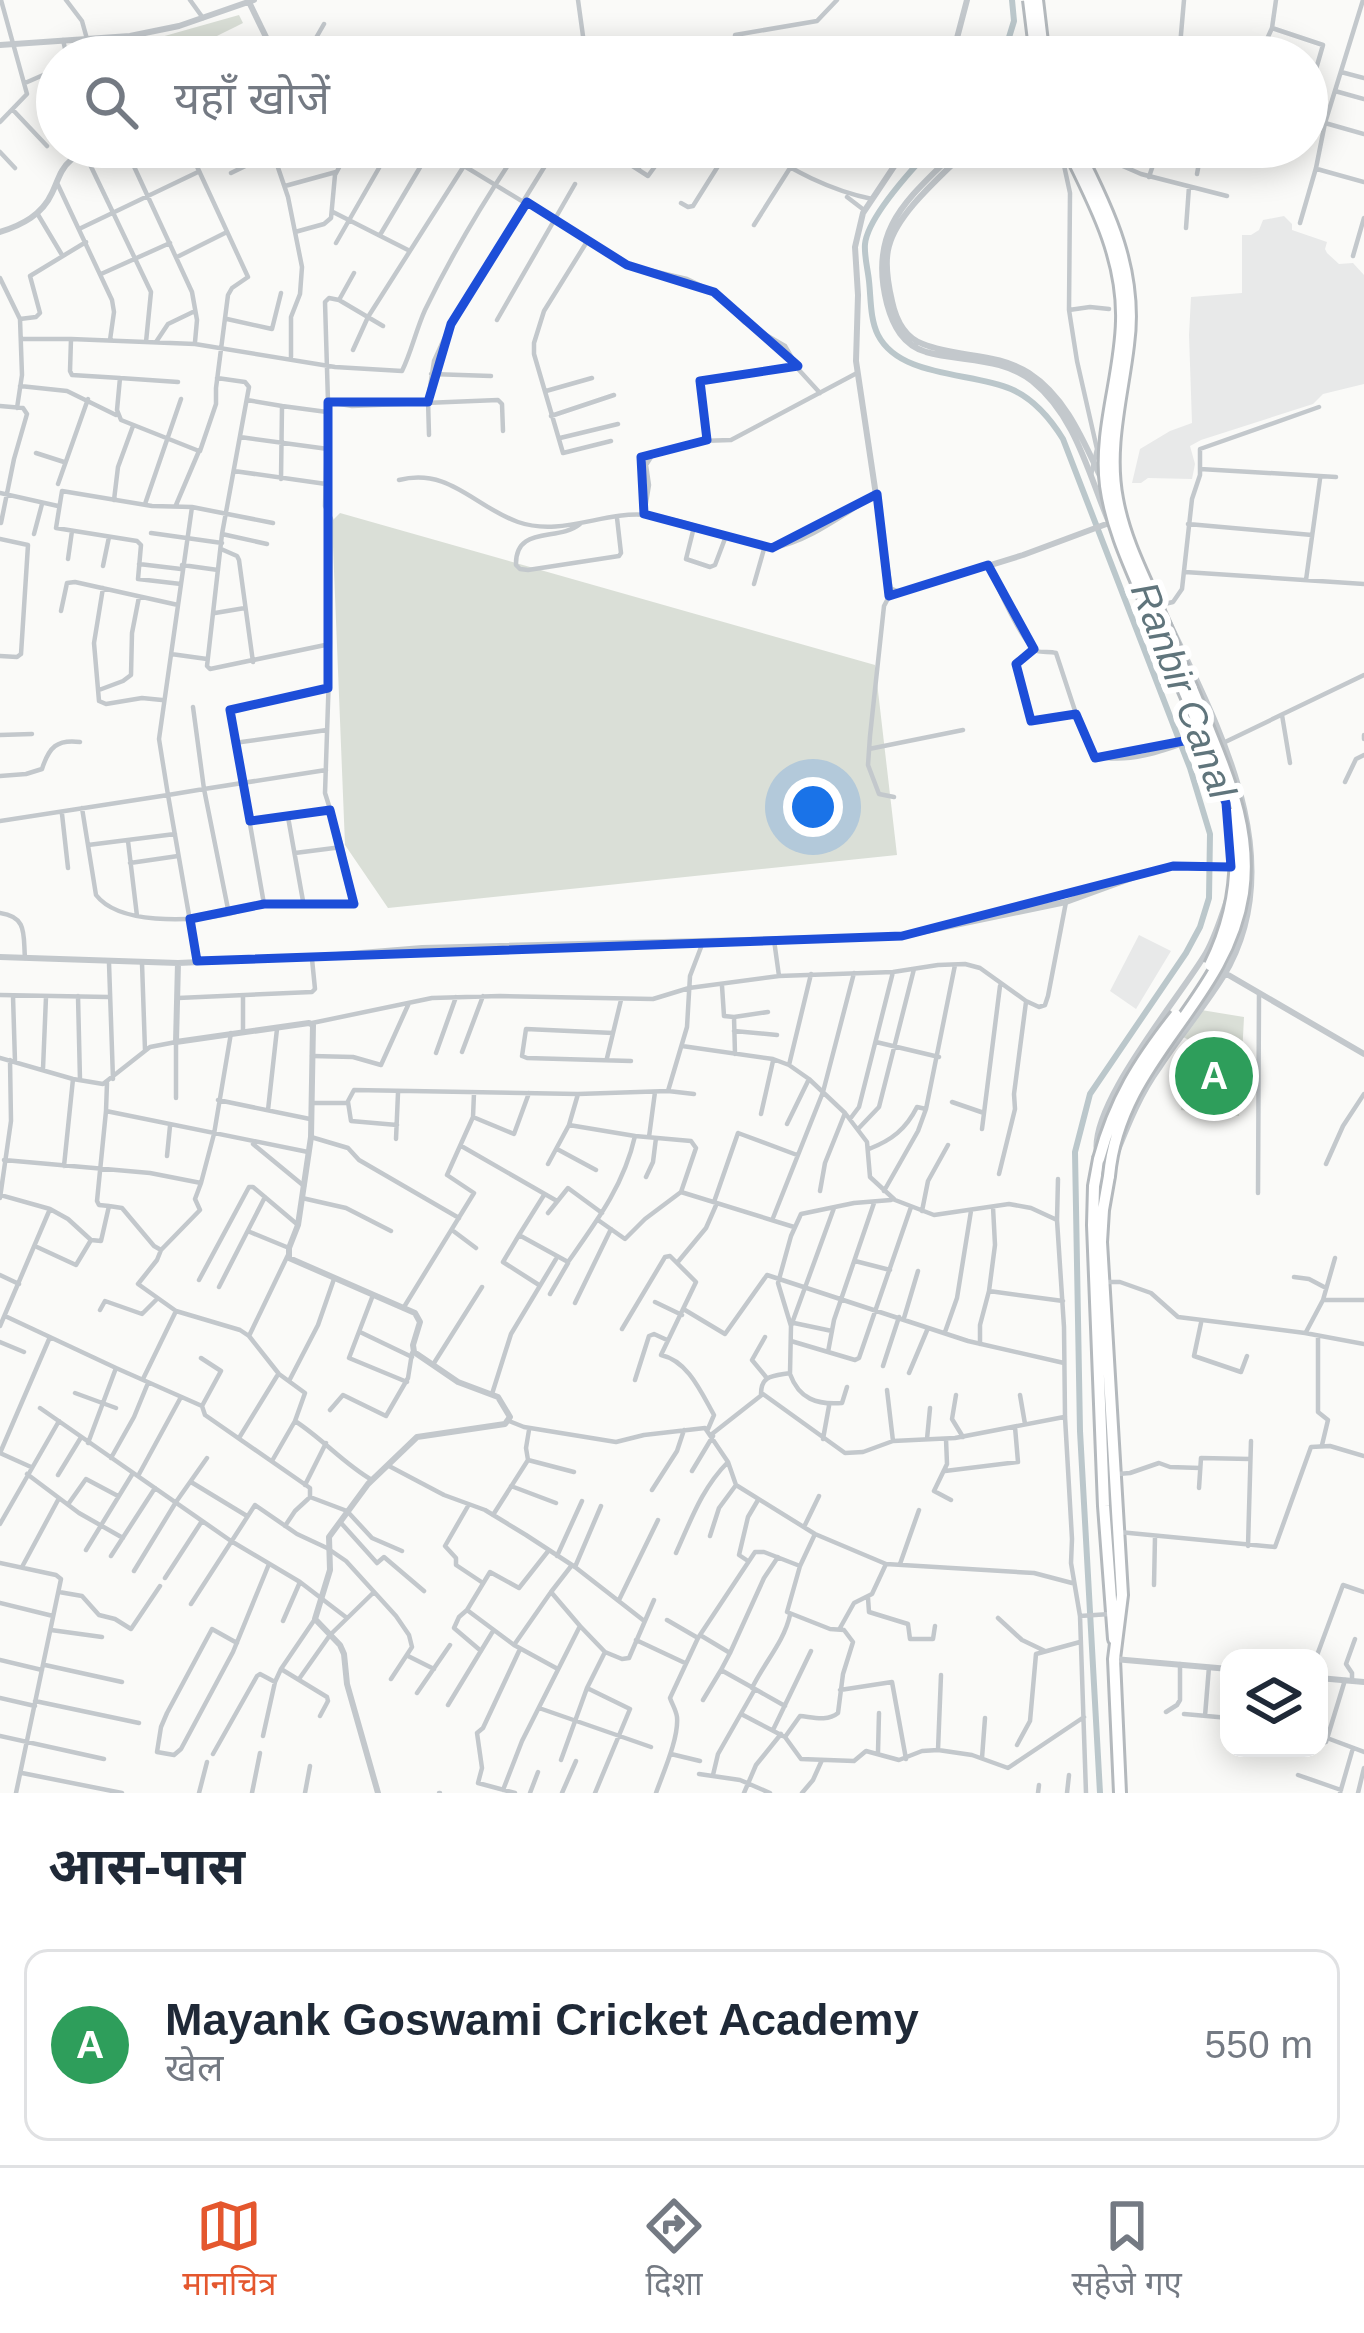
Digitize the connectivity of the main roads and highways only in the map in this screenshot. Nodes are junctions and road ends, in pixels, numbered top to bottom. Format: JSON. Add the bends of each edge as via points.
{"nodes":[{"id":1,"x":1034,"y":0,"type":"edge"},
{"id":2,"x":1035,"y":36,"type":"edge"},
{"id":3,"x":1073,"y":168,"type":"edge"},
{"id":4,"x":1086,"y":168,"type":"edge"},
{"id":5,"x":1115,"y":1653,"type":"junction"},
{"id":6,"x":1124,"y":1793,"type":"edge"}],
"edges":[{"from":1,"to":2,"type":"highway","bridge":true},
{"from":3,"to":5,"type":"highway","bridge":true,"via":[[1109,240],[1121,290],[1105,448],[1111,512],[1227,794],[1237,849],[1232,906],[1212,961],[1131,1077],[1108,1122],[1094,1186],[1103,1614]]},
{"from":4,"to":5,"type":"highway","bridge":true,"via":[[1128,273],[1129,342],[1114,460],[1120,514],[1235,796],[1245,862],[1232,937],[1139,1080],[1118,1127],[1109,1176],[1102,1225],[1122,1608]]},
{"from":5,"to":6,"type":"highway"}]}
